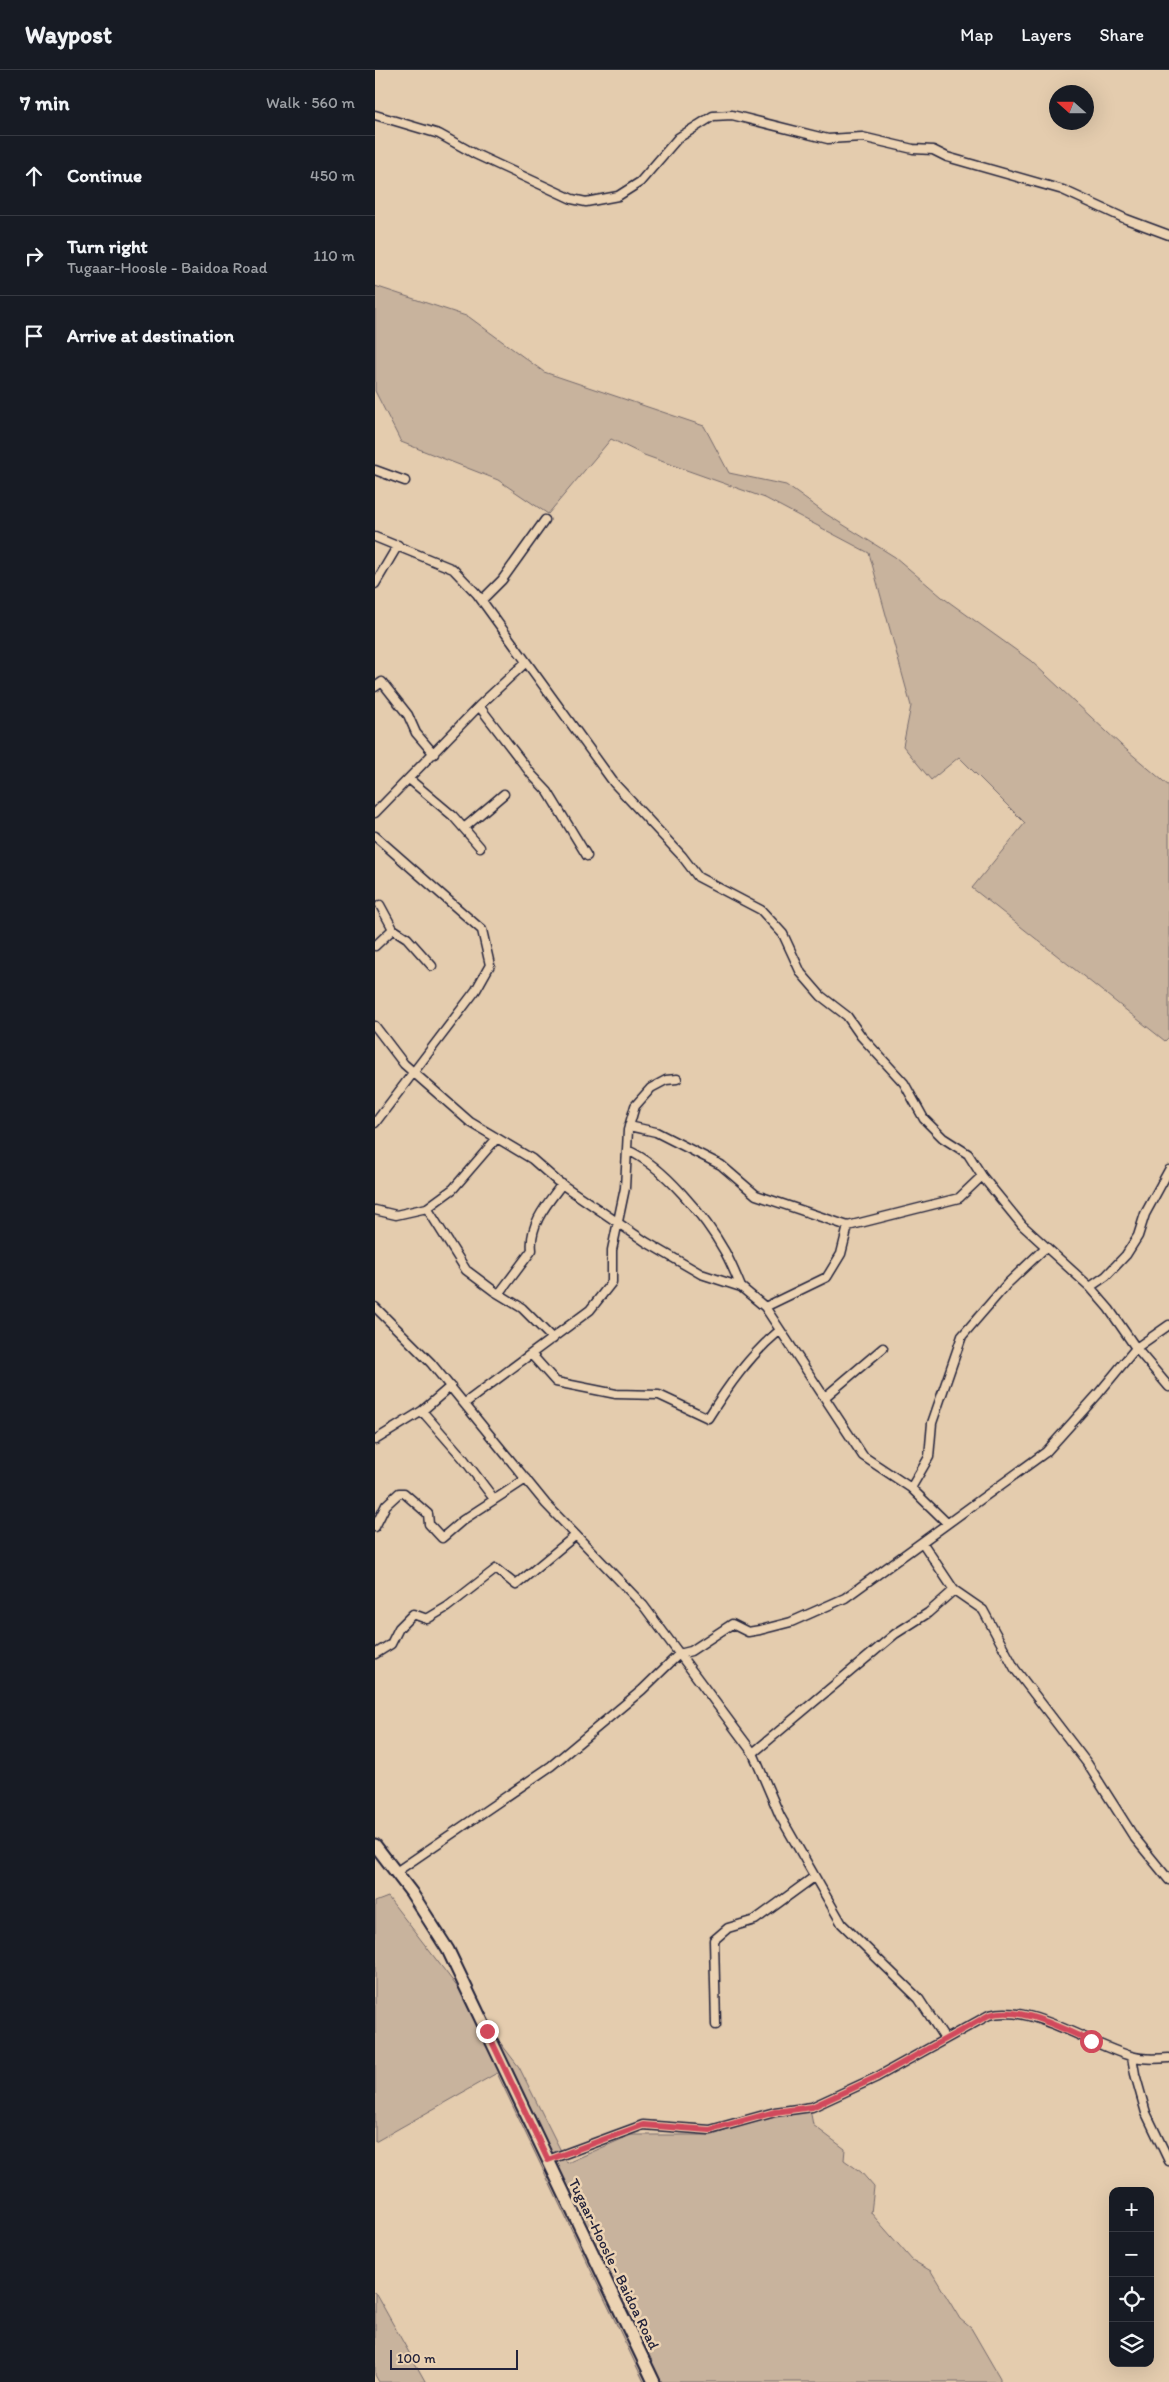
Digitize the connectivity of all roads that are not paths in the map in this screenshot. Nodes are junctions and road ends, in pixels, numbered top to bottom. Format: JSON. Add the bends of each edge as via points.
{"nodes":[{"id":1,"x":375,"y":116,"type":"edge"},
{"id":2,"x":1169,"y":235,"type":"edge"},
{"id":3,"x":375,"y":470,"type":"edge"},
{"id":4,"x":405,"y":481,"type":"dead end"},
{"id":5,"x":545,"y":520,"type":"dead end"},
{"id":6,"x":375,"y":537,"type":"edge"},
{"id":7,"x":398,"y":545,"type":"junction"},
{"id":8,"x":375,"y":584,"type":"edge"},
{"id":9,"x":482,"y":600,"type":"junction"},
{"id":10,"x":525,"y":663,"type":"junction"},
{"id":11,"x":375,"y":687,"type":"edge"},
{"id":12,"x":479,"y":706,"type":"junction"},
{"id":13,"x":434,"y":754,"type":"junction"},
{"id":14,"x":409,"y":779,"type":"junction"},
{"id":15,"x":503,"y":794,"type":"dead end"},
{"id":16,"x":375,"y":813,"type":"edge"},
{"id":17,"x":464,"y":828,"type":"junction"},
{"id":18,"x":375,"y":836,"type":"edge"},
{"id":19,"x":480,"y":846,"type":"dead end"},
{"id":20,"x":587,"y":856,"type":"dead end"},
{"id":21,"x":380,"y":905,"type":"dead end"},
{"id":22,"x":393,"y":929,"type":"junction"},
{"id":23,"x":375,"y":946,"type":"edge"},
{"id":24,"x":432,"y":966,"type":"dead end"},
{"id":25,"x":375,"y":1026,"type":"edge"},
{"id":26,"x":414,"y":1073,"type":"junction"},
{"id":27,"x":677,"y":1079,"type":"dead end"},
{"id":28,"x":375,"y":1123,"type":"edge"},
{"id":29,"x":629,"y":1126,"type":"junction"},
{"id":30,"x":497,"y":1138,"type":"junction"},
{"id":31,"x":627,"y":1150,"type":"junction"},
{"id":32,"x":1169,"y":1170,"type":"edge"},
{"id":33,"x":982,"y":1176,"type":"junction"},
{"id":34,"x":561,"y":1184,"type":"junction"},
{"id":35,"x":427,"y":1208,"type":"junction"},
{"id":36,"x":375,"y":1210,"type":"edge"},
{"id":37,"x":617,"y":1224,"type":"junction"},
{"id":38,"x":848,"y":1226,"type":"junction"},
{"id":39,"x":1047,"y":1247,"type":"junction"},
{"id":40,"x":741,"y":1287,"type":"junction"},
{"id":41,"x":1090,"y":1287,"type":"junction"},
{"id":42,"x":499,"y":1294,"type":"junction"},
{"id":43,"x":375,"y":1307,"type":"edge"},
{"id":44,"x":765,"y":1307,"type":"junction"},
{"id":45,"x":1169,"y":1325,"type":"edge"},
{"id":46,"x":779,"y":1330,"type":"junction"},
{"id":47,"x":553,"y":1339,"type":"junction"},
{"id":48,"x":883,"y":1348,"type":"dead end"},
{"id":49,"x":1136,"y":1348,"type":"junction"},
{"id":50,"x":531,"y":1354,"type":"junction"},
{"id":51,"x":451,"y":1386,"type":"junction"},
{"id":52,"x":1169,"y":1387,"type":"edge"},
{"id":53,"x":825,"y":1398,"type":"junction"},
{"id":54,"x":465,"y":1403,"type":"junction"},
{"id":55,"x":423,"y":1411,"type":"junction"},
{"id":56,"x":375,"y":1440,"type":"edge"},
{"id":57,"x":525,"y":1479,"type":"junction"},
{"id":58,"x":911,"y":1488,"type":"junction"},
{"id":59,"x":494,"y":1499,"type":"junction"},
{"id":60,"x":947,"y":1523,"type":"junction"},
{"id":61,"x":375,"y":1527,"type":"edge"},
{"id":62,"x":576,"y":1535,"type":"junction"},
{"id":63,"x":922,"y":1542,"type":"junction"},
{"id":64,"x":954,"y":1590,"type":"junction"},
{"id":65,"x":375,"y":1654,"type":"edge"},
{"id":66,"x":679,"y":1654,"type":"junction"},
{"id":67,"x":753,"y":1753,"type":"junction"},
{"id":68,"x":375,"y":1846,"type":"edge"},
{"id":69,"x":396,"y":1872,"type":"junction"},
{"id":70,"x":813,"y":1876,"type":"junction"},
{"id":71,"x":1169,"y":1880,"type":"edge"},
{"id":72,"x":716,"y":2025,"type":"dead end"},
{"id":73,"x":945,"y":2039,"type":"junction"},
{"id":74,"x":1132,"y":2057,"type":"junction"},
{"id":75,"x":1169,"y":2058,"type":"edge"},
{"id":76,"x":1169,"y":2159,"type":"edge"},
{"id":77,"x":548,"y":2160,"type":"junction"},
{"id":78,"x":654,"y":2382,"type":"edge"}],
"edges":[{"from":1,"to":2,"type":"street","via":[[439,134],[475,154],[586,202],[618,196],[639,182],[678,138],[713,116],[732,115],[828,139],[862,137],[913,149],[933,150],[947,157],[1063,190]]},
{"from":3,"to":4,"type":"street"},
{"from":5,"to":9,"type":"street","via":[[502,580]]},
{"from":6,"to":7,"type":"street"},
{"from":7,"to":8,"type":"street"},
{"from":7,"to":9,"type":"street","via":[[453,569]]},
{"from":9,"to":10,"type":"street"},
{"from":10,"to":12,"type":"street"},
{"from":10,"to":33,"type":"street","via":[[614,783],[682,856],[698,878],[761,910],[783,934],[801,973],[821,996],[847,1016],[904,1083],[925,1119],[943,1138],[968,1154]]},
{"from":11,"to":13,"type":"street","via":[[382,682]]},
{"from":12,"to":13,"type":"street"},
{"from":12,"to":20,"type":"street","via":[[548,792]]},
{"from":13,"to":14,"type":"street"},
{"from":14,"to":16,"type":"street"},
{"from":14,"to":17,"type":"street"},
{"from":15,"to":17,"type":"street"},
{"from":17,"to":19,"type":"street"},
{"from":18,"to":26,"type":"street","via":[[482,930],[489,965],[475,990]]},
{"from":21,"to":22,"type":"street"},
{"from":22,"to":23,"type":"street"},
{"from":22,"to":24,"type":"street","via":[[407,938]]},
{"from":25,"to":26,"type":"street"},
{"from":26,"to":28,"type":"street"},
{"from":26,"to":30,"type":"street","via":[[469,1122]]},
{"from":27,"to":29,"type":"street","via":[[666,1080],[651,1088],[635,1106]]},
{"from":29,"to":31,"type":"street"},
{"from":29,"to":38,"type":"street","via":[[656,1132],[721,1165],[757,1195]]},
{"from":30,"to":34,"type":"street","via":[[532,1159]]},
{"from":30,"to":35,"type":"street","via":[[453,1189]]},
{"from":31,"to":37,"type":"street","via":[[625,1188]]},
{"from":31,"to":40,"type":"street","via":[[636,1153],[664,1176],[705,1220],[727,1255]]},
{"from":32,"to":41,"type":"street","via":[[1126,1255]]},
{"from":33,"to":38,"type":"street","via":[[959,1198]]},
{"from":33,"to":39,"type":"street","via":[[1022,1225]]},
{"from":34,"to":37,"type":"street"},
{"from":34,"to":42,"type":"street","via":[[541,1213],[531,1238],[532,1250]]},
{"from":35,"to":36,"type":"street","via":[[396,1215]]},
{"from":35,"to":42,"type":"street","via":[[467,1270]]},
{"from":37,"to":40,"type":"street","via":[[701,1274]]},
{"from":37,"to":47,"type":"street","via":[[612,1250],[612,1282],[591,1310]]},
{"from":38,"to":44,"type":"street","via":[[841,1254],[827,1277]]},
{"from":39,"to":41,"type":"street"},
{"from":39,"to":58,"type":"street","via":[[1007,1284],[963,1336],[932,1423],[929,1458]]},
{"from":40,"to":44,"type":"street"},
{"from":41,"to":49,"type":"street"},
{"from":42,"to":47,"type":"street","via":[[522,1308]]},
{"from":43,"to":51,"type":"street"},
{"from":44,"to":46,"type":"street"},
{"from":45,"to":49,"type":"street"},
{"from":46,"to":50,"type":"street","via":[[736,1376],[708,1418],[659,1396],[616,1394],[556,1382]]},
{"from":46,"to":53,"type":"street"},
{"from":47,"to":50,"type":"street"},
{"from":48,"to":53,"type":"street"},
{"from":49,"to":52,"type":"street"},
{"from":49,"to":60,"type":"street","via":[[1046,1452]]},
{"from":50,"to":54,"type":"street"},
{"from":51,"to":54,"type":"street"},
{"from":51,"to":55,"type":"street"},
{"from":53,"to":58,"type":"street","via":[[863,1456]]},
{"from":54,"to":57,"type":"street"},
{"from":55,"to":56,"type":"street"},
{"from":55,"to":59,"type":"street"},
{"from":57,"to":59,"type":"street"},
{"from":57,"to":62,"type":"street"},
{"from":58,"to":60,"type":"street"},
{"from":59,"to":61,"type":"street","via":[[443,1538],[429,1524],[428,1514],[399,1492],[386,1505]]},
{"from":60,"to":63,"type":"street"},
{"from":62,"to":65,"type":"street","via":[[516,1585],[495,1569],[447,1608],[427,1619],[413,1614],[399,1628],[391,1644]]},
{"from":62,"to":66,"type":"street","via":[[643,1604]]},
{"from":63,"to":64,"type":"street"},
{"from":63,"to":66,"type":"street","via":[[845,1598],[791,1622],[760,1630],[748,1632],[733,1624],[691,1651]]},
{"from":64,"to":67,"type":"street","via":[[928,1613],[895,1634]]},
{"from":64,"to":71,"type":"street","via":[[983,1610],[1015,1669],[1087,1763],[1134,1837]]},
{"from":66,"to":67,"type":"street"},
{"from":66,"to":69,"type":"street","via":[[642,1690],[551,1766]]},
{"from":67,"to":70,"type":"street","via":[[780,1816]]},
{"from":68,"to":69,"type":"main road","name":"Tugaar-Hoosle - Baidoa Road"},
{"from":69,"to":77,"type":"main road","name":"Tugaar-Hoosle - Baidoa Road","via":[[448,1950]]},
{"from":70,"to":72,"type":"street","via":[[755,1920],[728,1928],[714,1940]]},
{"from":70,"to":73,"type":"street","via":[[842,1924],[919,1999]]},
{"from":73,"to":74,"type":"street","via":[[989,2015],[1013,2013]]},
{"from":73,"to":77,"type":"street","via":[[877,2077],[812,2107],[775,2112],[710,2130],[643,2125]]},
{"from":74,"to":75,"type":"street"},
{"from":74,"to":76,"type":"street","via":[[1145,2113]]},
{"from":77,"to":78,"type":"main road","name":"Tugaar-Hoosle - Baidoa Road"}]}
